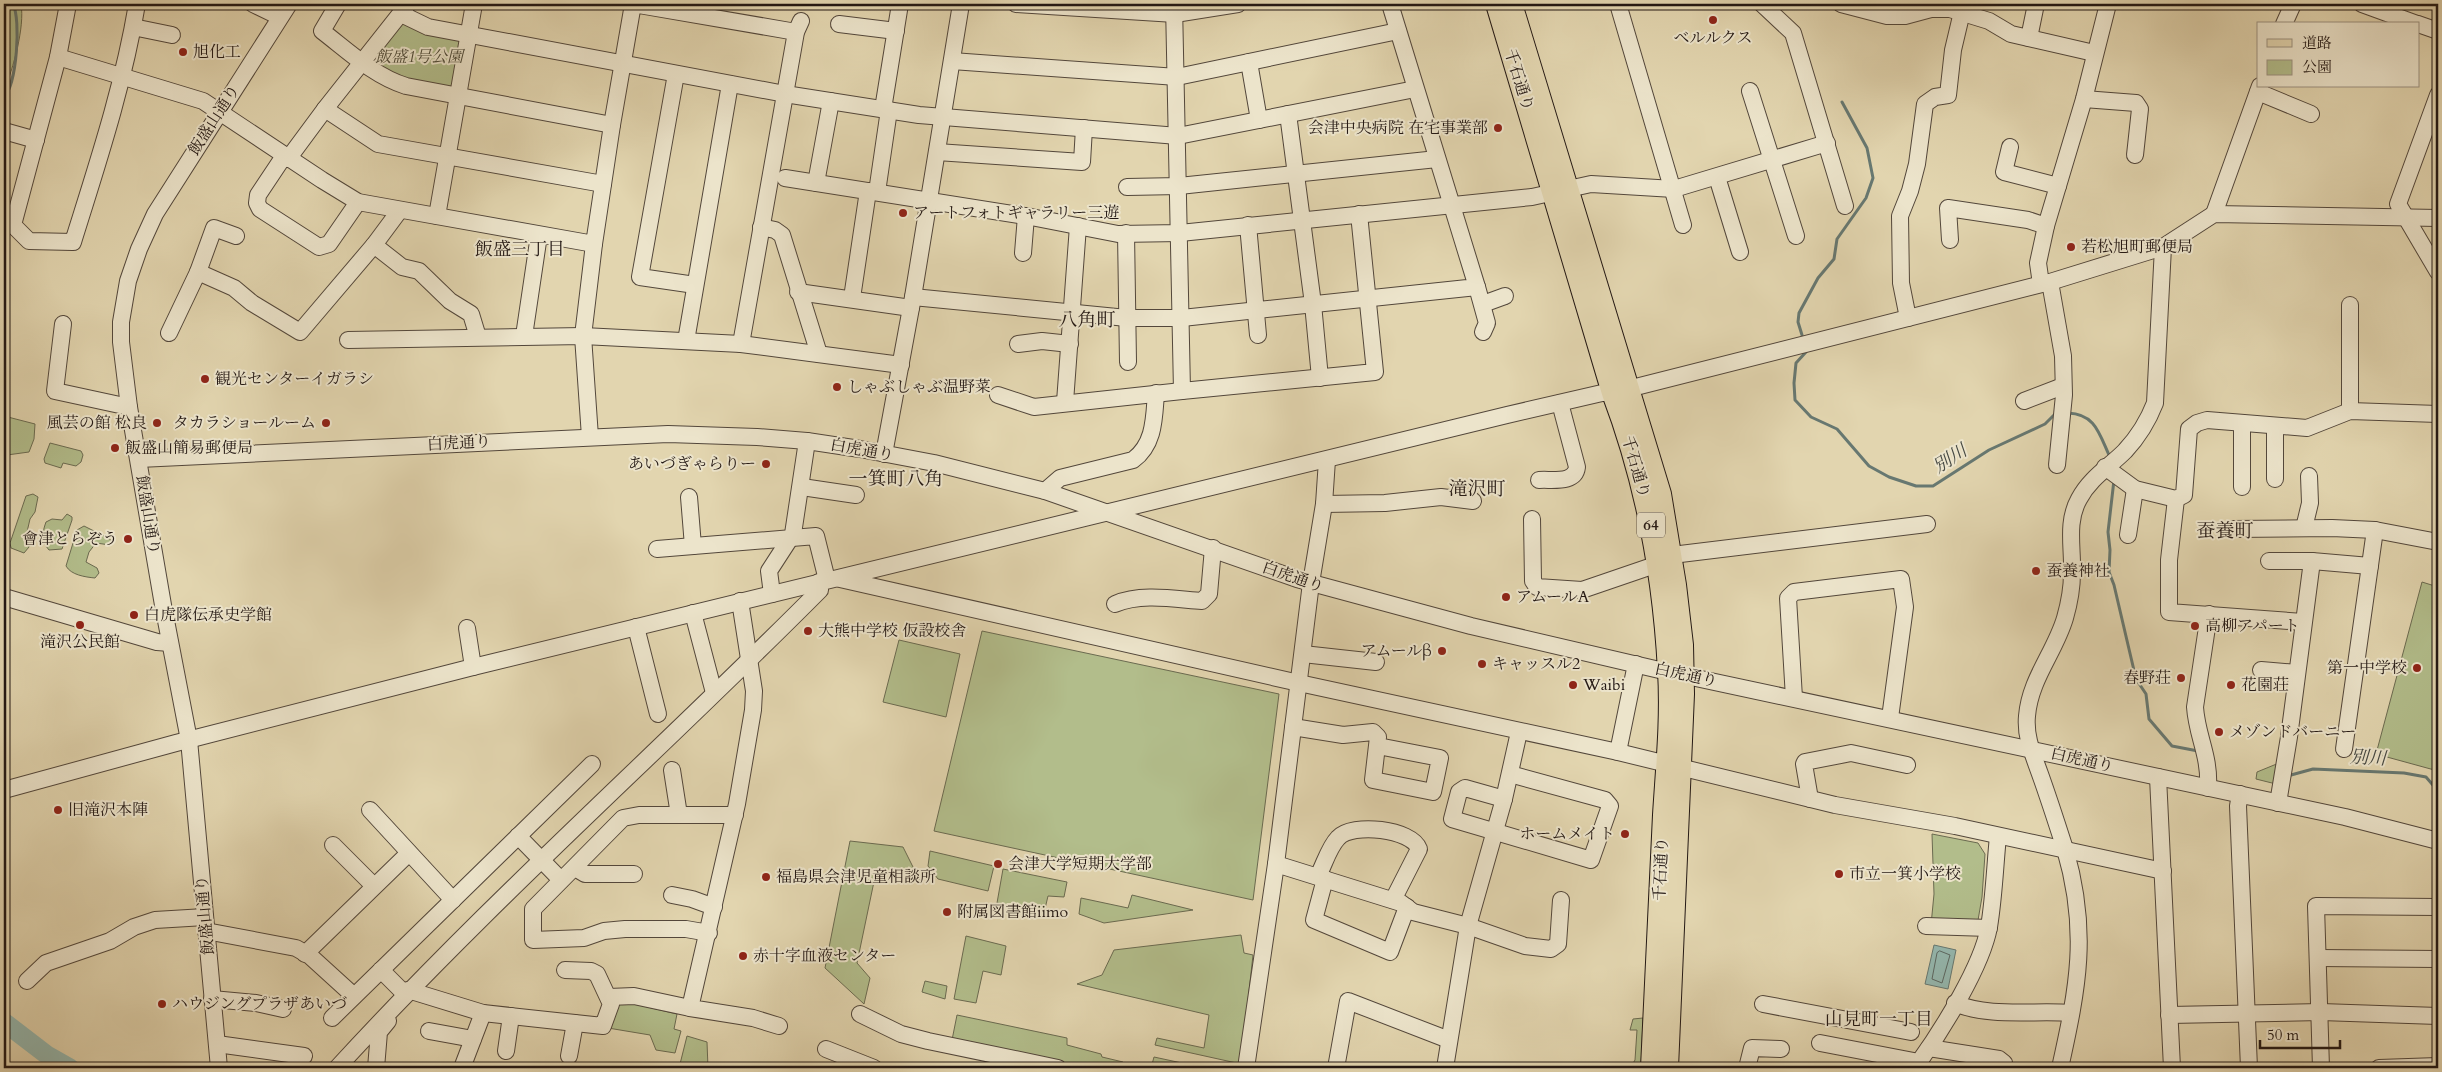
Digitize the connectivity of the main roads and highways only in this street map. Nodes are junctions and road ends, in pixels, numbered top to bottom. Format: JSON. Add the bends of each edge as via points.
{"nodes":[{"id":1,"x":1496,"y":4,"type":"edge"},
{"id":2,"x":1512,"y":4,"type":"edge"},
{"id":3,"x":1560,"y":190,"type":"junction"},
{"id":4,"x":1673,"y":766,"type":"junction"},
{"id":5,"x":1651,"y":1068,"type":"edge"},
{"id":6,"x":1668,"y":1068,"type":"edge"}],
"edges":[{"from":1,"to":3,"type":"main road","name":"千石通り","number":"64"},
{"from":2,"to":3,"type":"main road","name":"千石通り","number":"64"},
{"from":3,"to":4,"type":"main road","name":"千石通り","number":"64","via":[[1621,391],[1633,456],[1665,560],[1676,674]]},
{"from":4,"to":5,"type":"main road","name":"千石通り","number":"64"},
{"from":4,"to":6,"type":"main road","name":"千石通り","number":"64"}]}
